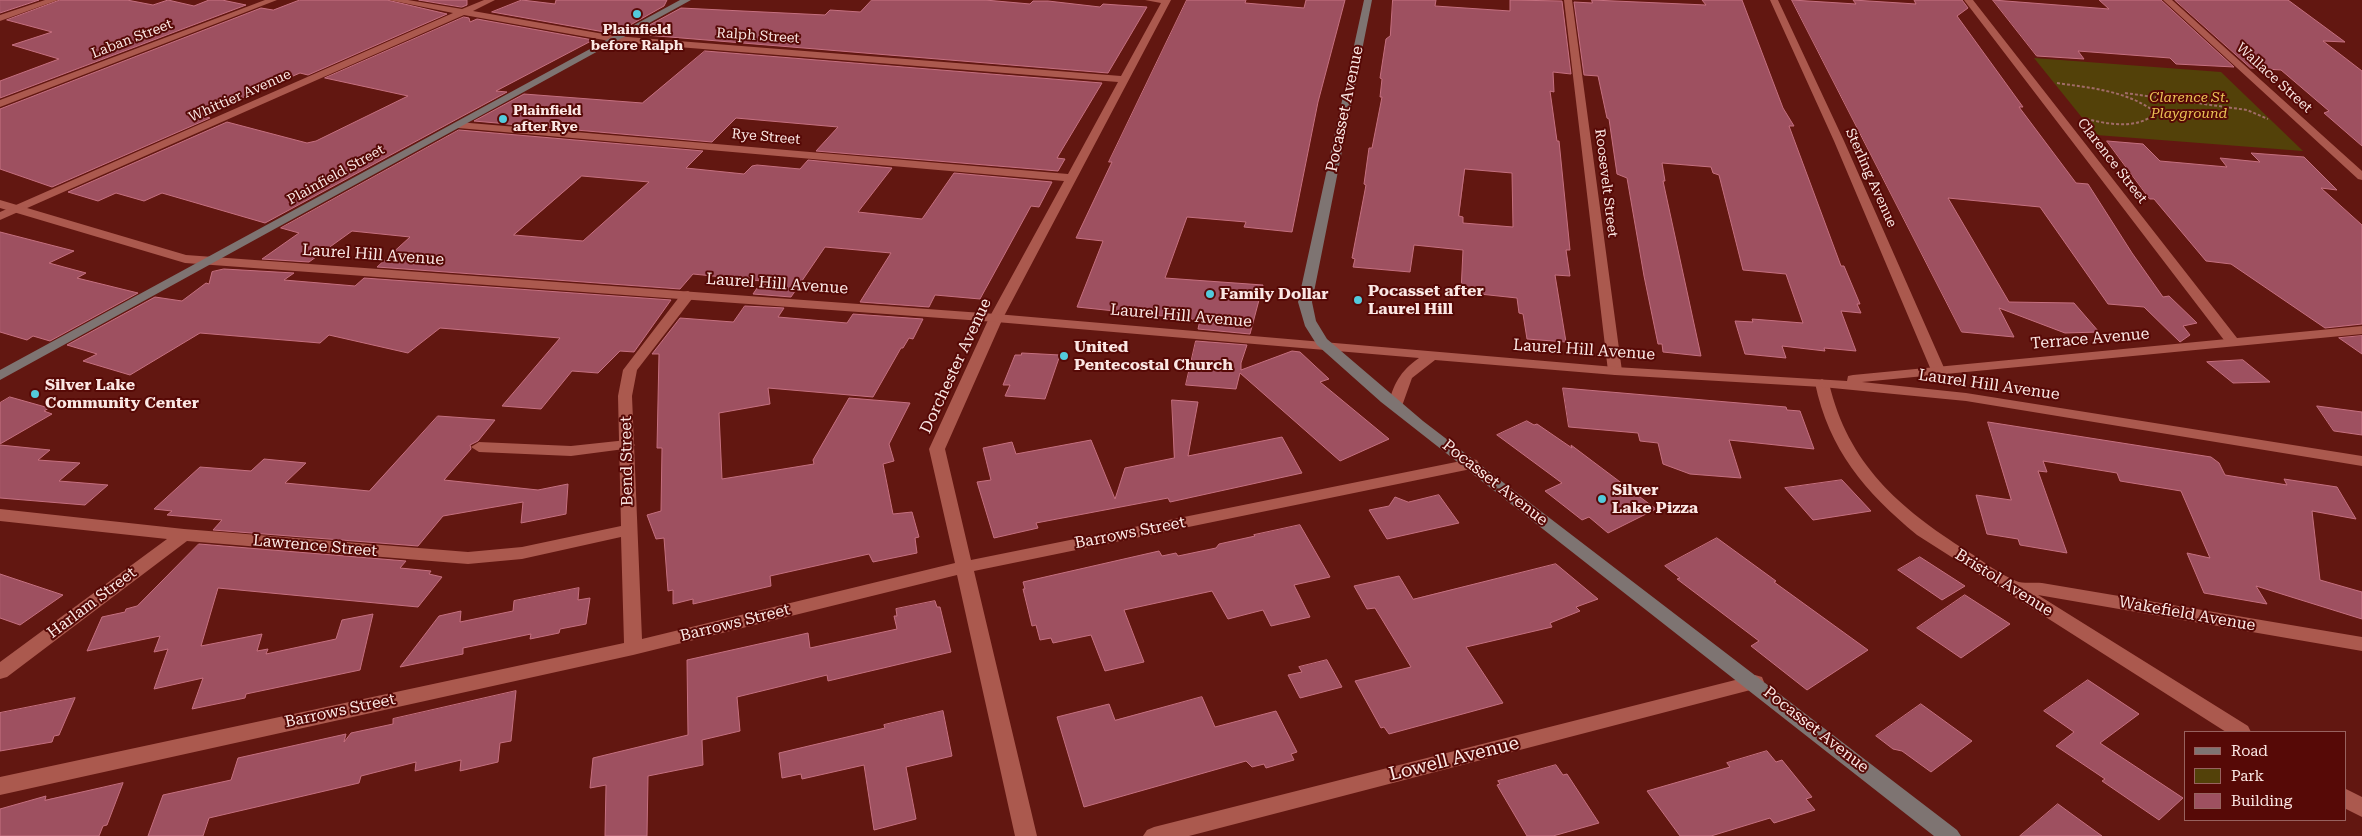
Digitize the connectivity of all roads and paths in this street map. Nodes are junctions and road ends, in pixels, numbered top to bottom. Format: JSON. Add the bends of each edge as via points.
{"nodes":[{"id":1,"x":54,"y":0,"type":"edge"},
{"id":2,"x":273,"y":0,"type":"edge"},
{"id":3,"x":393,"y":0,"type":"edge"},
{"id":4,"x":492,"y":0,"type":"edge"},
{"id":5,"x":687,"y":0,"type":"edge"},
{"id":6,"x":1149,"y":0,"type":"edge"},
{"id":7,"x":1368,"y":0,"type":"edge"},
{"id":8,"x":1568,"y":0,"type":"edge"},
{"id":9,"x":1774,"y":0,"type":"edge"},
{"id":10,"x":1968,"y":0,"type":"edge"},
{"id":11,"x":2167,"y":0,"type":"edge"},
{"id":12,"x":1166,"y":1,"type":"edge"},
{"id":13,"x":462,"y":13,"type":"junction"},
{"id":14,"x":0,"y":18,"type":"edge"},
{"id":15,"x":615,"y":39,"type":"junction"},
{"id":16,"x":1123,"y":79,"type":"junction"},
{"id":17,"x":2029,"y":79,"type":"junction"},
{"id":18,"x":2121,"y":92,"type":"junction"},
{"id":19,"x":0,"y":104,"type":"edge"},
{"id":20,"x":2055,"y":113,"type":"junction"},
{"id":21,"x":2304,"y":124,"type":"junction"},
{"id":22,"x":458,"y":126,"type":"junction"},
{"id":23,"x":2362,"y":177,"type":"edge"},
{"id":24,"x":1071,"y":178,"type":"junction"},
{"id":25,"x":0,"y":204,"type":"edge"},
{"id":26,"x":16,"y":208,"type":"junction"},
{"id":27,"x":0,"y":216,"type":"edge"},
{"id":28,"x":210,"y":261,"type":"junction"},
{"id":29,"x":688,"y":294,"type":"junction"},
{"id":30,"x":996,"y":318,"type":"junction"},
{"id":31,"x":2362,"y":330,"type":"edge"},
{"id":32,"x":2232,"y":341,"type":"junction"},
{"id":33,"x":1325,"y":346,"type":"junction"},
{"id":34,"x":1433,"y":355,"type":"junction"},
{"id":35,"x":1938,"y":370,"type":"junction"},
{"id":36,"x":1615,"y":371,"type":"junction"},
{"id":37,"x":0,"y":376,"type":"edge"},
{"id":38,"x":1822,"y":382,"type":"junction"},
{"id":39,"x":1395,"y":406,"type":"junction"},
{"id":40,"x":627,"y":445,"type":"junction"},
{"id":41,"x":479,"y":447,"type":"dead end"},
{"id":42,"x":2362,"y":461,"type":"edge"},
{"id":43,"x":1471,"y":464,"type":"junction"},
{"id":44,"x":0,"y":515,"type":"edge"},
{"id":45,"x":629,"y":530,"type":"junction"},
{"id":46,"x":184,"y":535,"type":"junction"},
{"id":47,"x":964,"y":567,"type":"junction"},
{"id":48,"x":2012,"y":588,"type":"junction"},
{"id":49,"x":2362,"y":644,"type":"edge"},
{"id":50,"x":633,"y":648,"type":"junction"},
{"id":51,"x":0,"y":672,"type":"edge"},
{"id":52,"x":1755,"y":682,"type":"junction"},
{"id":53,"x":2239,"y":731,"type":"edge"},
{"id":54,"x":0,"y":786,"type":"edge"},
{"id":55,"x":2347,"y":799,"type":"edge"},
{"id":56,"x":2362,"y":808,"type":"edge"},
{"id":57,"x":1026,"y":836,"type":"edge"},
{"id":58,"x":1154,"y":836,"type":"edge"},
{"id":59,"x":1950,"y":836,"type":"edge"}],
"edges":[{"from":1,"to":14,"type":"street"},
{"from":2,"to":19,"type":"street","name":"Laban Street"},
{"from":3,"to":13,"type":"street","name":"Ralph Street"},
{"from":4,"to":13,"type":"street","name":"Whittier Avenue"},
{"from":5,"to":15,"type":"main road","name":"Plainfield Street"},
{"from":6,"to":12,"type":"street"},
{"from":7,"to":33,"type":"main road","name":"Pocasset Avenue","via":[[1305,302],[1307,318]]},
{"from":8,"to":36,"type":"street","name":"Roosevelt Street"},
{"from":9,"to":35,"type":"street","name":"Sterling Avenue"},
{"from":10,"to":17,"type":"street","name":"Clarence Street"},
{"from":11,"to":21,"type":"street","name":"Wallace Street"},
{"from":12,"to":16,"type":"street","name":"Dorchester Avenue"},
{"from":13,"to":15,"type":"street","name":"Ralph Street"},
{"from":13,"to":26,"type":"street","name":"Whittier Avenue"},
{"from":15,"to":16,"type":"street","name":"Ralph Street"},
{"from":15,"to":22,"type":"main road","name":"Plainfield Street"},
{"from":16,"to":24,"type":"street","name":"Dorchester Avenue"},
{"from":17,"to":18,"type":"path"},
{"from":17,"to":20,"type":"street","name":"Clarence Street"},
{"from":18,"to":20,"type":"path","via":[[2151,110],[2150,119],[2110,123]]},
{"from":18,"to":21,"type":"path","via":[[2247,110],[2269,120]]},
{"from":20,"to":32,"type":"street","name":"Clarence Street"},
{"from":21,"to":23,"type":"street","name":"Wallace Street"},
{"from":22,"to":24,"type":"street","name":"Rye Street"},
{"from":22,"to":28,"type":"main road","name":"Plainfield Street"},
{"from":24,"to":30,"type":"street","name":"Dorchester Avenue"},
{"from":25,"to":26,"type":"street","name":"Laurel Hill Avenue"},
{"from":26,"to":27,"type":"street","name":"Whittier Avenue"},
{"from":26,"to":28,"type":"street","name":"Laurel Hill Avenue","via":[[185,259]]},
{"from":28,"to":29,"type":"street","name":"Laurel Hill Avenue"},
{"from":28,"to":37,"type":"main road","name":"Plainfield Street"},
{"from":29,"to":30,"type":"street","name":"Laurel Hill Avenue"},
{"from":29,"to":40,"type":"street","name":"Bend Street","via":[[630,370],[626,396]]},
{"from":30,"to":33,"type":"street","name":"Laurel Hill Avenue"},
{"from":30,"to":47,"type":"street","name":"Dorchester Avenue","via":[[937,449]]},
{"from":31,"to":32,"type":"street","name":"Terrace Avenue"},
{"from":32,"to":35,"type":"street","name":"Terrace Avenue","via":[[2189,348]]},
{"from":33,"to":34,"type":"street","name":"Laurel Hill Avenue"},
{"from":33,"to":39,"type":"main road","name":"Pocasset Avenue"},
{"from":34,"to":36,"type":"street","name":"Laurel Hill Avenue"},
{"from":34,"to":39,"type":"street","via":[[1401,381]]},
{"from":35,"to":38,"type":"street","name":"Terrace Avenue"},
{"from":36,"to":38,"type":"street","name":"Laurel Hill Avenue"},
{"from":38,"to":42,"type":"street","name":"Laurel Hill Avenue","via":[[1966,397]]},
{"from":38,"to":48,"type":"street","name":"Bristol Avenue","via":[[1824,397],[1843,444],[1869,482],[1891,506],[1923,531]]},
{"from":39,"to":43,"type":"main road","name":"Pocasset Avenue"},
{"from":40,"to":41,"type":"street","via":[[571,451]]},
{"from":40,"to":45,"type":"street","name":"Bend Street"},
{"from":43,"to":47,"type":"street","name":"Barrows Street"},
{"from":43,"to":52,"type":"main road","name":"Pocasset Avenue"},
{"from":44,"to":46,"type":"street","name":"Lawrence Street"},
{"from":45,"to":46,"type":"street","name":"Lawrence Street","via":[[522,553],[468,558]]},
{"from":45,"to":50,"type":"street","name":"Bend Street"},
{"from":46,"to":51,"type":"street","name":"Harlam Street"},
{"from":47,"to":50,"type":"street","name":"Barrows Street"},
{"from":47,"to":57,"type":"street","name":"Dorchester Avenue"},
{"from":48,"to":49,"type":"street","name":"Wakefield Avenue","via":[[2042,589]]},
{"from":48,"to":53,"type":"street","name":"Bristol Avenue"},
{"from":50,"to":54,"type":"street","name":"Barrows Street"},
{"from":52,"to":58,"type":"street","name":"Lowell Avenue"},
{"from":52,"to":59,"type":"main road","name":"Pocasset Avenue"},
{"from":55,"to":56,"type":"street"}]}
